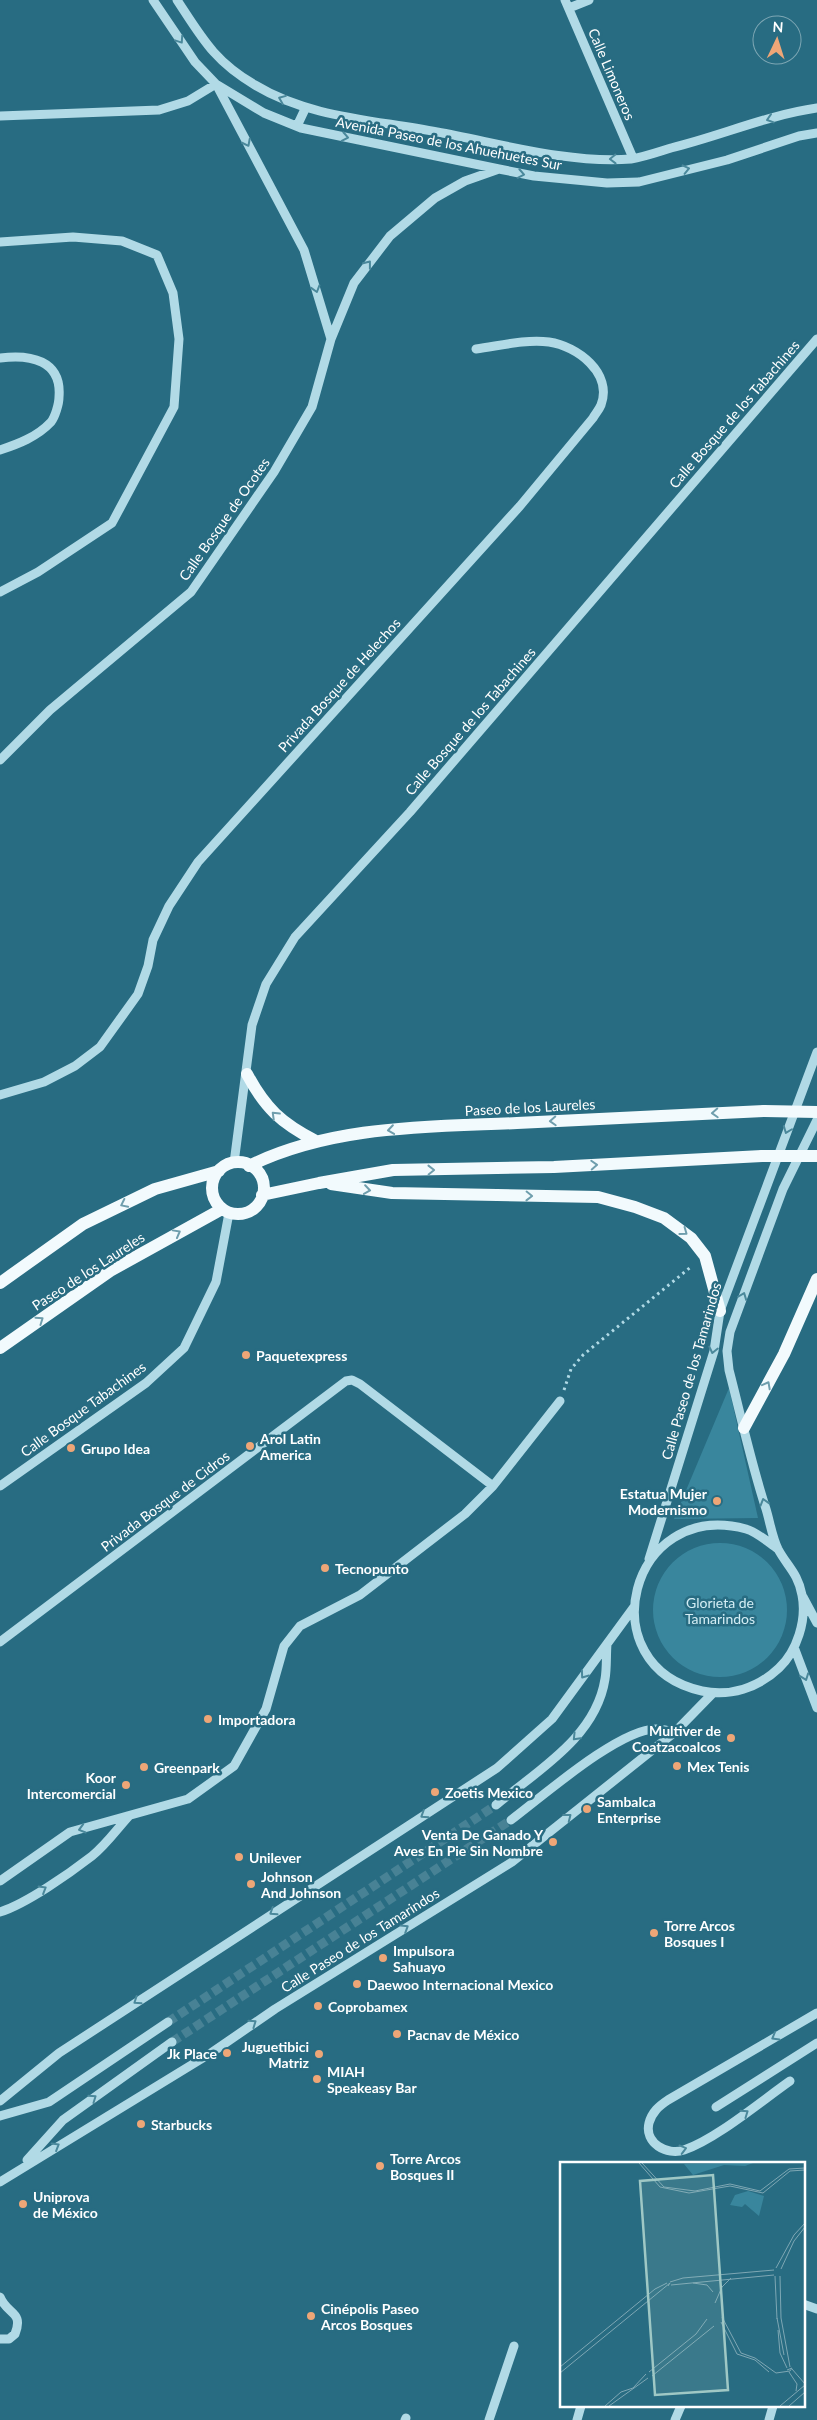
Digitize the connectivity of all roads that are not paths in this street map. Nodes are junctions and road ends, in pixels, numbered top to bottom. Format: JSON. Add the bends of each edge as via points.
{"nodes":[{"id":1,"x":153,"y":0,"type":"edge"},
{"id":2,"x":177,"y":0,"type":"edge"},
{"id":3,"x":589,"y":0,"type":"edge"},
{"id":4,"x":567,"y":4,"type":"edge"},
{"id":5,"x":216,"y":84,"type":"junction"},
{"id":6,"x":306,"y":107,"type":"junction"},
{"id":7,"x":817,"y":108,"type":"edge"},
{"id":8,"x":0,"y":116,"type":"edge"},
{"id":9,"x":297,"y":126,"type":"junction"},
{"id":10,"x":817,"y":133,"type":"edge"},
{"id":11,"x":633,"y":158,"type":"junction"},
{"id":12,"x":499,"y":169,"type":"junction"},
{"id":13,"x":0,"y":242,"type":"edge"},
{"id":14,"x":331,"y":339,"type":"junction"},
{"id":15,"x":817,"y":339,"type":"edge"},
{"id":16,"x":476,"y":349,"type":"dead end"},
{"id":17,"x":0,"y":358,"type":"edge"},
{"id":18,"x":0,"y":450,"type":"edge"},
{"id":19,"x":0,"y":592,"type":"edge"},
{"id":20,"x":0,"y":760,"type":"edge"},
{"id":21,"x":817,"y":1052,"type":"edge"},
{"id":22,"x":247,"y":1074,"type":"junction"},
{"id":23,"x":0,"y":1095,"type":"edge"},
{"id":24,"x":817,"y":1112,"type":"edge"},
{"id":25,"x":817,"y":1120,"type":"edge"},
{"id":26,"x":316,"y":1141,"type":"junction"},
{"id":27,"x":817,"y":1156,"type":"edge"},
{"id":28,"x":234,"y":1163,"type":"junction"},
{"id":29,"x":250,"y":1166,"type":"junction"},
{"id":30,"x":219,"y":1171,"type":"junction"},
{"id":31,"x":319,"y":1182,"type":"junction"},
{"id":32,"x":262,"y":1195,"type":"junction"},
{"id":33,"x":225,"y":1211,"type":"junction"},
{"id":34,"x":817,"y":1279,"type":"edge"},
{"id":35,"x":0,"y":1283,"type":"edge"},
{"id":36,"x":720,"y":1311,"type":"junction"},
{"id":37,"x":0,"y":1348,"type":"edge"},
{"id":38,"x":560,"y":1400,"type":"road end"},
{"id":39,"x":744,"y":1428,"type":"junction"},
{"id":40,"x":0,"y":1486,"type":"edge"},
{"id":41,"x":493,"y":1486,"type":"junction"},
{"id":42,"x":778,"y":1549,"type":"junction"},
{"id":43,"x":649,"y":1559,"type":"junction"},
{"id":44,"x":802,"y":1596,"type":"junction"},
{"id":45,"x":634,"y":1607,"type":"junction"},
{"id":46,"x":817,"y":1623,"type":"edge"},
{"id":47,"x":0,"y":1642,"type":"edge"},
{"id":48,"x":607,"y":1644,"type":"junction"},
{"id":49,"x":794,"y":1647,"type":"junction"},
{"id":50,"x":713,"y":1693,"type":"junction"},
{"id":51,"x":817,"y":1708,"type":"edge"},
{"id":52,"x":675,"y":1732,"type":"junction"},
{"id":53,"x":496,"y":1805,"type":"tunnel mouth"},
{"id":54,"x":129,"y":1816,"type":"junction"},
{"id":55,"x":511,"y":1820,"type":"tunnel mouth"},
{"id":56,"x":0,"y":1881,"type":"edge"},
{"id":57,"x":0,"y":1912,"type":"edge"},
{"id":58,"x":817,"y":2013,"type":"edge"},
{"id":59,"x":168,"y":2022,"type":"tunnel mouth"},
{"id":60,"x":172,"y":2042,"type":"tunnel mouth"},
{"id":61,"x":817,"y":2043,"type":"edge"},
{"id":62,"x":790,"y":2081,"type":"dead end"},
{"id":63,"x":0,"y":2101,"type":"edge"},
{"id":64,"x":716,"y":2107,"type":"dead end"},
{"id":65,"x":0,"y":2116,"type":"edge"},
{"id":66,"x":20,"y":2168,"type":"junction"},
{"id":67,"x":0,"y":2182,"type":"edge"},
{"id":68,"x":0,"y":2298,"type":"edge"},
{"id":69,"x":804,"y":2307,"type":"edge"},
{"id":70,"x":817,"y":2309,"type":"edge"},
{"id":71,"x":0,"y":2339,"type":"edge"},
{"id":72,"x":514,"y":2346,"type":"dead end"},
{"id":73,"x":581,"y":2408,"type":"edge"},
{"id":74,"x":680,"y":2408,"type":"edge"},
{"id":75,"x":489,"y":2420,"type":"edge"},
{"id":76,"x":577,"y":2420,"type":"edge"},
{"id":77,"x":675,"y":2420,"type":"edge"}],
"edges":[{"from":1,"to":5,"type":"street","name":"Avenida Paseo de los Ahuehuetes Sur","one_way":true,"via":[[195,62]]},
{"from":6,"to":2,"type":"street","name":"Avenida Paseo de los Ahuehuetes Sur","one_way":true,"via":[[256,86],[222,62],[207,47]]},
{"from":3,"to":4,"type":"street"},
{"from":4,"to":11,"type":"street","name":"Calle Limoneros"},
{"from":5,"to":8,"type":"street","via":[[188,101],[160,110]]},
{"from":5,"to":9,"type":"street","name":"Avenida Paseo de los Ahuehuetes Sur","via":[[251,106]]},
{"from":5,"to":14,"type":"street","one_way":true,"via":[[304,250]]},
{"from":6,"to":9,"type":"street"},
{"from":11,"to":6,"type":"street","name":"Avenida Paseo de los Ahuehuetes Sur","one_way":true,"via":[[607,160],[535,151],[329,114]]},
{"from":7,"to":11,"type":"street","name":"Avenida Paseo de los Ahuehuetes Sur","one_way":true},
{"from":9,"to":12,"type":"street","name":"Avenida Paseo de los Ahuehuetes Sur","one_way":true},
{"from":12,"to":10,"type":"street","name":"Avenida Paseo de los Ahuehuetes Sur","one_way":true,"via":[[607,183],[639,182]]},
{"from":14,"to":12,"type":"street","name":"Calle Bosque de Ocotes","one_way":true,"via":[[354,282],[390,236],[435,198],[465,181]]},
{"from":13,"to":19,"type":"street","via":[[73,237],[122,241],[158,255],[173,293],[179,339],[174,407],[112,523],[38,572]]},
{"from":14,"to":20,"type":"street","name":"Calle Bosque de Ocotes","via":[[312,407],[274,472],[191,592],[50,710]]},
{"from":15,"to":22,"type":"street","name":"Calle Bosque de los Tabachines","via":[[417,805],[295,937],[266,984],[252,1025]]},
{"from":16,"to":23,"type":"street","name":"Privada Bosque de Helechos","via":[[520,342],[549,342],[572,348],[595,368],[602,386],[601,404],[520,506],[198,862],[169,906],[153,940],[138,994],[100,1046],[75,1066],[44,1082]]},
{"from":17,"to":18,"type":"street","via":[[36,358],[54,370],[60,384],[59,402],[52,422],[25,442]]},
{"from":21,"to":36,"type":"street","name":"Calle Paseo de los Tamarindos","one_way":true},
{"from":26,"to":22,"type":"main road","one_way":true,"via":[[288,1126],[268,1108]]},
{"from":22,"to":28,"type":"street","name":"Calle Bosque de los Tabachines"},
{"from":24,"to":26,"type":"main road","name":"Paseo de los Laureles","one_way":true,"bridge":true,"via":[[764,1111],[403,1128]]},
{"from":39,"to":25,"type":"street","name":"Calle Paseo de los Tamarindos","one_way":true,"via":[[729,1370],[730,1332],[784,1189]]},
{"from":26,"to":29,"type":"main road","name":"Paseo de los Laureles","via":[[276,1153]]},
{"from":31,"to":27,"type":"main road","one_way":true,"bridge":true,"via":[[393,1170],[554,1168],[762,1156]]},
{"from":28,"to":29,"type":"main road"},
{"from":28,"to":30,"type":"main road"},
{"from":29,"to":32,"type":"main road","via":[[260,1175],[264,1188]]},
{"from":30,"to":33,"type":"main road","via":[[214,1178],[212,1194]]},
{"from":30,"to":35,"type":"main road","one_way":true,"via":[[155,1189],[83,1224]]},
{"from":31,"to":32,"type":"main road"},
{"from":31,"to":36,"type":"main road","one_way":true,"via":[[392,1193],[598,1198],[635,1207],[664,1218],[691,1238],[705,1256]]},
{"from":32,"to":33,"type":"main road","via":[[258,1205],[250,1211],[239,1214]]},
{"from":37,"to":33,"type":"main road","name":"Paseo de los Laureles","one_way":true,"via":[[110,1271]]},
{"from":33,"to":40,"type":"street","name":"Calle Bosque Tabachines","via":[[216,1282],[184,1348],[146,1383]]},
{"from":39,"to":34,"type":"main road","one_way":true,"via":[[784,1354]]},
{"from":36,"to":43,"type":"street","name":"Calle Paseo de los Tamarindos","one_way":true,"via":[[714,1351]]},
{"from":38,"to":41,"type":"street"},
{"from":42,"to":39,"type":"street","name":"Calle Paseo de los Tamarindos","one_way":true},
{"from":41,"to":47,"type":"street","name":"Privada Bosque de Cidros","via":[[360,1384],[346,1381]]},
{"from":41,"to":54,"type":"street","via":[[466,1514],[360,1595],[300,1626],[284,1646],[266,1709],[234,1766],[188,1799]]},
{"from":42,"to":43,"type":"street","via":[[748,1529],[711,1524],[677,1535]]},
{"from":42,"to":44,"type":"street","via":[[794,1571]]},
{"from":43,"to":45,"type":"street","via":[[638,1582]]},
{"from":44,"to":46,"type":"street"},
{"from":44,"to":49,"type":"street","via":[[802,1623]]},
{"from":45,"to":48,"type":"street"},
{"from":45,"to":50,"type":"street","via":[[637,1633],[648,1656],[665,1675],[688,1688]]},
{"from":48,"to":53,"type":"street","one_way":true,"via":[[605,1680],[586,1728]]},
{"from":48,"to":63,"type":"street","one_way":true,"via":[[552,1719],[497,1768],[59,2053]]},
{"from":49,"to":50,"type":"street","via":[[780,1667],[760,1682],[738,1691]]},
{"from":49,"to":51,"type":"street","one_way":true},
{"from":50,"to":52,"type":"street","name":"Calle Paseo de los Tamarindos"},
{"from":52,"to":55,"type":"street","via":[[642,1731],[612,1745]]},
{"from":66,"to":52,"type":"street","name":"Calle Paseo de los Tamarindos","one_way":true,"via":[[211,2053],[275,2008],[512,1862]]},
{"from":54,"to":56,"type":"street","one_way":true,"via":[[70,1832]]},
{"from":57,"to":54,"type":"street","one_way":true,"via":[[93,1855]]},
{"from":58,"to":62,"type":"street","one_way":true,"via":[[655,2110],[648,2125],[652,2141],[665,2151],[682,2151],[704,2140]]},
{"from":59,"to":65,"type":"street","via":[[49,2102]]},
{"from":66,"to":60,"type":"street","one_way":true,"via":[[63,2120]]},
{"from":61,"to":64,"type":"street"},
{"from":66,"to":67,"type":"street","name":"Calle Paseo de los Tamarindos"},
{"from":68,"to":71,"type":"street","via":[[18,2322],[15,2334],[8,2339]]},
{"from":69,"to":70,"type":"street"},
{"from":72,"to":75,"type":"street"},
{"from":73,"to":76,"type":"street"},
{"from":74,"to":77,"type":"street"}]}
